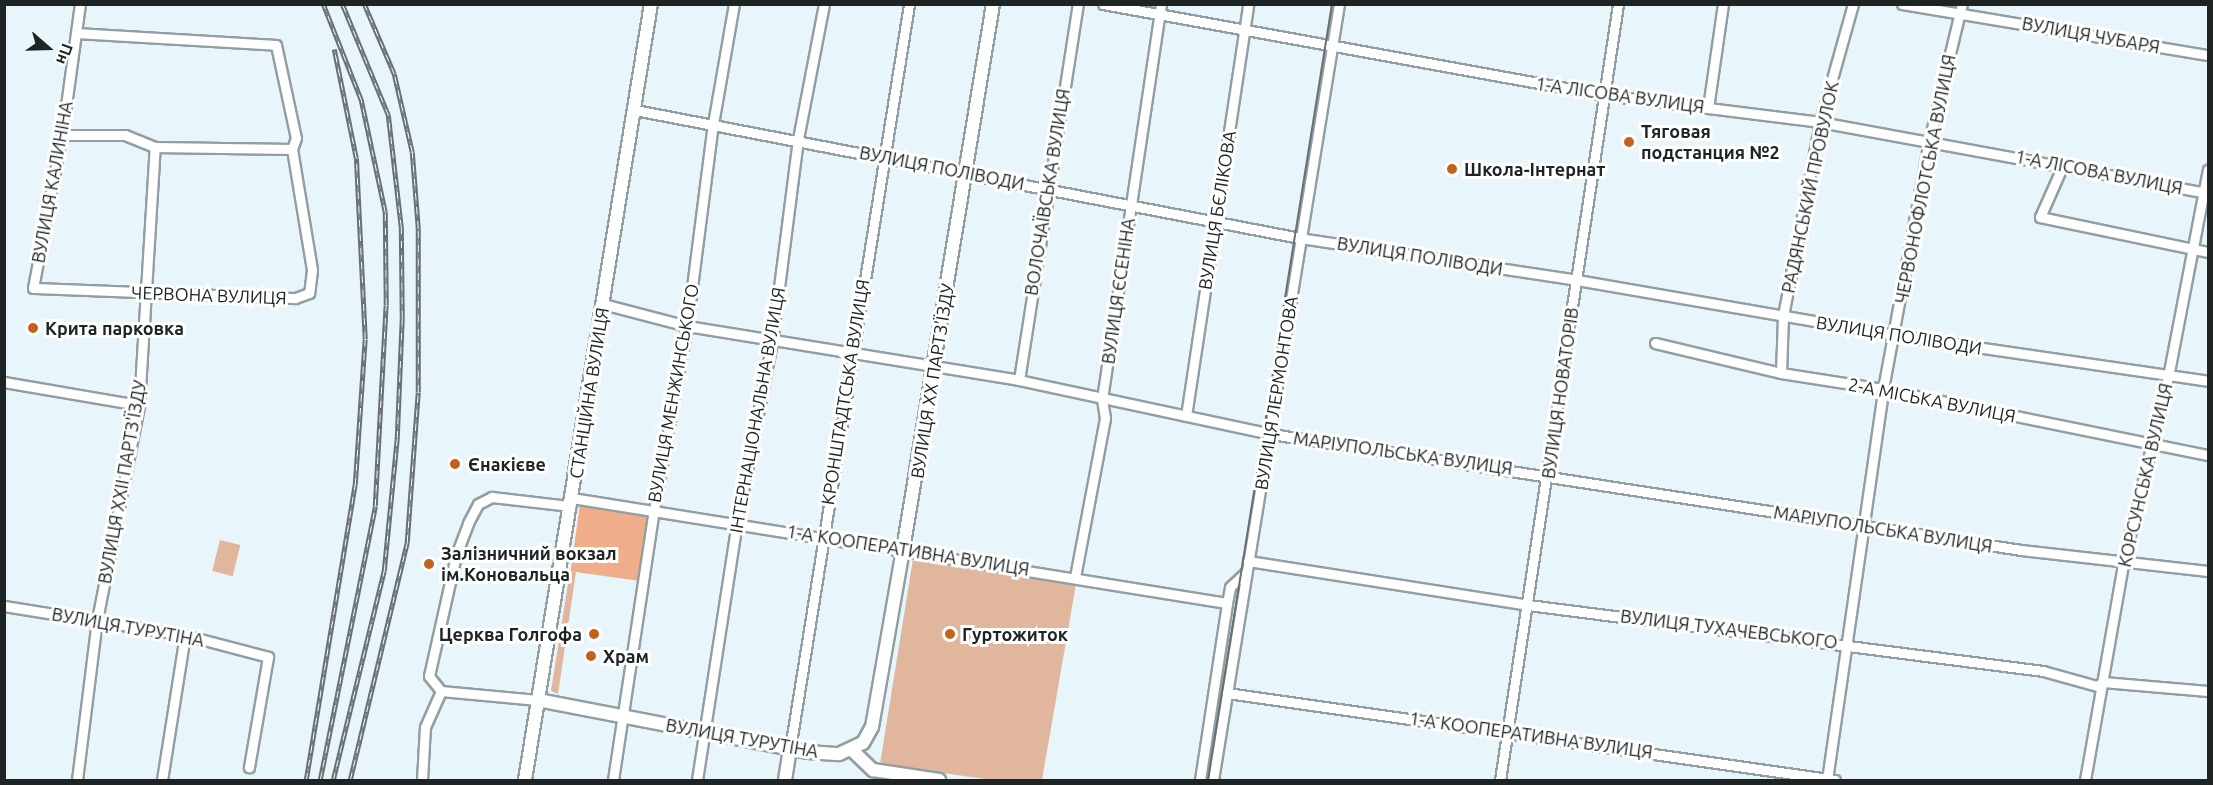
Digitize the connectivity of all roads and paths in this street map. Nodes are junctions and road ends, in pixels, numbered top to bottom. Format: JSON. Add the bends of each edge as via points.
{"nodes":[{"id":1,"x":80,"y":4,"type":"edge"},
{"id":2,"x":651,"y":4,"type":"edge"},
{"id":3,"x":734,"y":4,"type":"edge"},
{"id":4,"x":824,"y":4,"type":"edge"},
{"id":5,"x":909,"y":4,"type":"edge"},
{"id":6,"x":993,"y":4,"type":"edge"},
{"id":7,"x":1078,"y":4,"type":"edge"},
{"id":8,"x":1103,"y":4,"type":"edge"},
{"id":9,"x":1161,"y":4,"type":"edge"},
{"id":10,"x":1248,"y":4,"type":"edge"},
{"id":11,"x":1339,"y":4,"type":"edge"},
{"id":12,"x":1618,"y":4,"type":"edge"},
{"id":13,"x":1723,"y":4,"type":"edge"},
{"id":14,"x":1853,"y":4,"type":"edge"},
{"id":15,"x":1902,"y":4,"type":"edge"},
{"id":16,"x":1961,"y":9,"type":"edge"},
{"id":17,"x":1159,"y":17,"type":"junction"},
{"id":18,"x":1244,"y":32,"type":"junction"},
{"id":19,"x":76,"y":33,"type":"junction"},
{"id":20,"x":1332,"y":47,"type":"junction"},
{"id":21,"x":2208,"y":55,"type":"edge"},
{"id":22,"x":1604,"y":95,"type":"junction"},
{"id":23,"x":1708,"y":108,"type":"junction"},
{"id":24,"x":635,"y":110,"type":"junction"},
{"id":25,"x":1820,"y":122,"type":"junction"},
{"id":26,"x":713,"y":124,"type":"junction"},
{"id":27,"x":62,"y":135,"type":"junction"},
{"id":28,"x":798,"y":139,"type":"junction"},
{"id":29,"x":1929,"y":141,"type":"junction"},
{"id":30,"x":155,"y":147,"type":"junction"},
{"id":31,"x":291,"y":149,"type":"junction"},
{"id":32,"x":882,"y":157,"type":"junction"},
{"id":33,"x":2063,"y":165,"type":"junction"},
{"id":34,"x":2208,"y":171,"type":"edge"},
{"id":35,"x":966,"y":174,"type":"junction"},
{"id":36,"x":1046,"y":189,"type":"junction"},
{"id":37,"x":2206,"y":192,"type":"edge"},
{"id":38,"x":1130,"y":206,"type":"junction"},
{"id":39,"x":1215,"y":222,"type":"junction"},
{"id":40,"x":1300,"y":238,"type":"junction"},
{"id":41,"x":2192,"y":248,"type":"junction"},
{"id":42,"x":2208,"y":252,"type":"edge"},
{"id":43,"x":1577,"y":280,"type":"junction"},
{"id":44,"x":33,"y":288,"type":"joint"},
{"id":45,"x":147,"y":294,"type":"junction"},
{"id":46,"x":603,"y":304,"type":"junction"},
{"id":47,"x":1783,"y":316,"type":"junction"},
{"id":48,"x":687,"y":326,"type":"junction"},
{"id":49,"x":1894,"y":335,"type":"junction"},
{"id":50,"x":772,"y":342,"type":"junction"},
{"id":51,"x":1655,"y":343,"type":"dead end"},
{"id":52,"x":853,"y":351,"type":"junction"},
{"id":53,"x":934,"y":365,"type":"junction"},
{"id":54,"x":1781,"y":373,"type":"junction"},
{"id":55,"x":2168,"y":376,"type":"junction"},
{"id":56,"x":1018,"y":380,"type":"junction"},
{"id":57,"x":2208,"y":381,"type":"edge"},
{"id":58,"x":4,"y":382,"type":"edge"},
{"id":59,"x":1883,"y":389,"type":"junction"},
{"id":60,"x":1102,"y":399,"type":"junction"},
{"id":61,"x":139,"y":405,"type":"junction"},
{"id":62,"x":1186,"y":416,"type":"junction"},
{"id":63,"x":1271,"y":434,"type":"junction"},
{"id":64,"x":2152,"y":445,"type":"junction"},
{"id":65,"x":2208,"y":455,"type":"edge"},
{"id":66,"x":1548,"y":474,"type":"junction"},
{"id":67,"x":571,"y":502,"type":"junction"},
{"id":68,"x":654,"y":510,"type":"junction"},
{"id":69,"x":737,"y":522,"type":"junction"},
{"id":70,"x":1862,"y":526,"type":"junction"},
{"id":71,"x":821,"y":538,"type":"junction"},
{"id":72,"x":903,"y":550,"type":"junction"},
{"id":73,"x":2124,"y":559,"type":"junction"},
{"id":74,"x":1248,"y":561,"type":"junction"},
{"id":75,"x":1246,"y":572,"type":"junction"},
{"id":76,"x":2208,"y":572,"type":"edge"},
{"id":77,"x":1075,"y":577,"type":"junction"},
{"id":78,"x":1227,"y":603,"type":"junction"},
{"id":79,"x":1528,"y":605,"type":"junction"},
{"id":80,"x":4,"y":606,"type":"edge"},
{"id":81,"x":97,"y":620,"type":"junction"},
{"id":82,"x":185,"y":635,"type":"junction"},
{"id":83,"x":1846,"y":643,"type":"junction"},
{"id":84,"x":2103,"y":682,"type":"junction"},
{"id":85,"x":441,"y":691,"type":"junction"},
{"id":86,"x":2208,"y":691,"type":"edge"},
{"id":87,"x":1227,"y":693,"type":"junction"},
{"id":88,"x":538,"y":700,"type":"junction"},
{"id":89,"x":623,"y":716,"type":"junction"},
{"id":90,"x":1508,"y":730,"type":"junction"},
{"id":91,"x":704,"y":733,"type":"junction"},
{"id":92,"x":790,"y":749,"type":"junction"},
{"id":93,"x":852,"y":751,"type":"junction"},
{"id":94,"x":249,"y":767,"type":"dead end"},
{"id":95,"x":77,"y":780,"type":"edge"},
{"id":96,"x":162,"y":780,"type":"edge"},
{"id":97,"x":422,"y":780,"type":"edge"},
{"id":98,"x":525,"y":780,"type":"edge"},
{"id":99,"x":613,"y":780,"type":"edge"},
{"id":100,"x":697,"y":780,"type":"edge"},
{"id":101,"x":785,"y":780,"type":"edge"},
{"id":102,"x":939,"y":780,"type":"edge"},
{"id":103,"x":1200,"y":780,"type":"edge"},
{"id":104,"x":1213,"y":780,"type":"edge"},
{"id":105,"x":1500,"y":780,"type":"edge"},
{"id":106,"x":1829,"y":780,"type":"edge"},
{"id":107,"x":2085,"y":780,"type":"edge"}],
"edges":[{"from":1,"to":19,"type":"street","name":"ВУЛИЦЯ КАЛИНІНА"},
{"from":2,"to":24,"type":"street","name":"СТАНЦІЙНА ВУЛИЦЯ"},
{"from":3,"to":26,"type":"street","name":"ВУЛИЦЯ МЕНЖИНСЬКОГО"},
{"from":4,"to":28,"type":"street","name":"ІНТЕРНАЦІОНАЛЬНА ВУЛИЦЯ"},
{"from":5,"to":32,"type":"street","name":"КРОНШТАДТСЬКА ВУЛИЦЯ"},
{"from":6,"to":35,"type":"street","name":"ВУЛИЦЯ XX ПАРТЗ'ЇЗДУ"},
{"from":7,"to":36,"type":"street","name":"ВОЛОЧАЇВСЬКА ВУЛИЦЯ"},
{"from":8,"to":17,"type":"street","name":"1-А ЛІСОВА ВУЛИЦЯ"},
{"from":9,"to":17,"type":"street","name":"ВУЛИЦЯ ЄСЕНІНА"},
{"from":10,"to":18,"type":"street","name":"ВУЛИЦЯ БЄЛІКОВА"},
{"from":11,"to":20,"type":"street","name":"ВУЛИЦЯ ЛЕРМОНТОВА"},
{"from":12,"to":22,"type":"street","name":"ВУЛИЦЯ НОВАТОРІВ"},
{"from":13,"to":23,"type":"street"},
{"from":14,"to":25,"type":"street","name":"РАДЯНСЬКИЙ ПРОВУЛОК"},
{"from":15,"to":16,"type":"street","name":"ВУЛИЦЯ ЧУБАРЯ"},
{"from":16,"to":21,"type":"street","name":"ВУЛИЦЯ ЧУБАРЯ"},
{"from":16,"to":29,"type":"street","name":"ЧЕРВОНОФЛОТСЬКА ВУЛИЦЯ"},
{"from":17,"to":18,"type":"street","name":"1-А ЛІСОВА ВУЛИЦЯ"},
{"from":17,"to":38,"type":"street","name":"ВУЛИЦЯ ЄСЕНІНА"},
{"from":18,"to":20,"type":"street","name":"1-А ЛІСОВА ВУЛИЦЯ"},
{"from":18,"to":39,"type":"street","name":"ВУЛИЦЯ БЄЛІКОВА"},
{"from":19,"to":27,"type":"street","name":"ВУЛИЦЯ КАЛИНІНА"},
{"from":19,"to":31,"type":"street","via":[[276,45],[296,138]]},
{"from":20,"to":22,"type":"street","name":"1-А ЛІСОВА ВУЛИЦЯ"},
{"from":20,"to":40,"type":"street","name":"ВУЛИЦЯ ЛЕРМОНТОВА"},
{"from":22,"to":23,"type":"street","name":"1-А ЛІСОВА ВУЛИЦЯ"},
{"from":22,"to":43,"type":"street","name":"ВУЛИЦЯ НОВАТОРІВ"},
{"from":23,"to":25,"type":"street","name":"1-А ЛІСОВА ВУЛИЦЯ"},
{"from":24,"to":26,"type":"street","name":"ВУЛИЦЯ ПОЛІВОДИ"},
{"from":24,"to":46,"type":"street","name":"СТАНЦІЙНА ВУЛИЦЯ"},
{"from":25,"to":29,"type":"street","name":"1-А ЛІСОВА ВУЛИЦЯ"},
{"from":25,"to":47,"type":"street","name":"РАДЯНСЬКИЙ ПРОВУЛОК"},
{"from":26,"to":28,"type":"street","name":"ВУЛИЦЯ ПОЛІВОДИ"},
{"from":26,"to":48,"type":"street","name":"ВУЛИЦЯ МЕНЖИНСЬКОГО"},
{"from":27,"to":30,"type":"street","via":[[125,135]]},
{"from":27,"to":44,"type":"street","name":"ВУЛИЦЯ КАЛИНІНА"},
{"from":28,"to":32,"type":"street","name":"ВУЛИЦЯ ПОЛІВОДИ"},
{"from":28,"to":50,"type":"street","name":"ІНТЕРНАЦІОНАЛЬНА ВУЛИЦЯ"},
{"from":29,"to":33,"type":"street","name":"1-А ЛІСОВА ВУЛИЦЯ"},
{"from":29,"to":49,"type":"street","name":"ЧЕРВОНОФЛОТСЬКА ВУЛИЦЯ"},
{"from":30,"to":31,"type":"street"},
{"from":30,"to":45,"type":"street","name":"ВУЛИЦЯ XXII ПАРТЗ'ЇЗДУ"},
{"from":31,"to":45,"type":"street","name":"ЧЕРВОНА ВУЛИЦЯ","via":[[312,270],[309,293],[295,298]]},
{"from":32,"to":35,"type":"street","name":"ВУЛИЦЯ ПОЛІВОДИ"},
{"from":32,"to":52,"type":"street","name":"КРОНШТАДТСЬКА ВУЛИЦЯ"},
{"from":33,"to":37,"type":"street","name":"1-А ЛІСОВА ВУЛИЦЯ"},
{"from":33,"to":41,"type":"street","via":[[2040,218]]},
{"from":34,"to":37,"type":"street","name":"КОРСУНСЬКА ВУЛИЦЯ"},
{"from":35,"to":36,"type":"street","name":"ВУЛИЦЯ ПОЛІВОДИ"},
{"from":35,"to":53,"type":"street","name":"ВУЛИЦЯ XX ПАРТЗ'ЇЗДУ"},
{"from":36,"to":38,"type":"street","name":"ВУЛИЦЯ ПОЛІВОДИ"},
{"from":36,"to":56,"type":"street","name":"ВОЛОЧАЇВСЬКА ВУЛИЦЯ"},
{"from":37,"to":41,"type":"street","name":"КОРСУНСЬКА ВУЛИЦЯ"},
{"from":38,"to":39,"type":"street","name":"ВУЛИЦЯ ПОЛІВОДИ"},
{"from":38,"to":60,"type":"street","name":"ВУЛИЦЯ ЄСЕНІНА"},
{"from":39,"to":40,"type":"street","name":"ВУЛИЦЯ ПОЛІВОДИ"},
{"from":39,"to":62,"type":"street","name":"ВУЛИЦЯ БЄЛІКОВА"},
{"from":40,"to":43,"type":"street","name":"ВУЛИЦЯ ПОЛІВОДИ"},
{"from":40,"to":63,"type":"street","name":"ВУЛИЦЯ ЛЕРМОНТОВА"},
{"from":41,"to":42,"type":"street"},
{"from":41,"to":55,"type":"street","name":"КОРСУНСЬКА ВУЛИЦЯ"},
{"from":43,"to":47,"type":"street","name":"ВУЛИЦЯ ПОЛІВОДИ"},
{"from":43,"to":66,"type":"street","name":"ВУЛИЦЯ НОВАТОРІВ"},
{"from":44,"to":45,"type":"street","name":"ЧЕРВОНА ВУЛИЦЯ"},
{"from":45,"to":61,"type":"street","name":"ВУЛИЦЯ XXII ПАРТЗ'ЇЗДУ"},
{"from":46,"to":48,"type":"street","name":"МАРІУПОЛЬСЬКА ВУЛИЦЯ"},
{"from":46,"to":67,"type":"street","name":"СТАНЦІЙНА ВУЛИЦЯ"},
{"from":47,"to":49,"type":"street","name":"ВУЛИЦЯ ПОЛІВОДИ"},
{"from":47,"to":54,"type":"street","name":"РАДЯНСЬКИЙ ПРОВУЛОК"},
{"from":48,"to":50,"type":"street","name":"МАРІУПОЛЬСЬКА ВУЛИЦЯ"},
{"from":48,"to":68,"type":"street","name":"ВУЛИЦЯ МЕНЖИНСЬКОГО"},
{"from":49,"to":55,"type":"street","name":"ВУЛИЦЯ ПОЛІВОДИ"},
{"from":49,"to":59,"type":"street","name":"ЧЕРВОНОФЛОТСЬКА ВУЛИЦЯ"},
{"from":50,"to":52,"type":"street","name":"МАРІУПОЛЬСЬКА ВУЛИЦЯ"},
{"from":50,"to":69,"type":"street","name":"ІНТЕРНАЦІОНАЛЬНА ВУЛИЦЯ"},
{"from":51,"to":54,"type":"street","name":"2-А МІСЬКА ВУЛИЦЯ"},
{"from":52,"to":53,"type":"street","name":"МАРІУПОЛЬСЬКА ВУЛИЦЯ"},
{"from":52,"to":71,"type":"street","name":"КРОНШТАДТСЬКА ВУЛИЦЯ"},
{"from":53,"to":56,"type":"street","name":"МАРІУПОЛЬСЬКА ВУЛИЦЯ"},
{"from":53,"to":72,"type":"street","name":"ВУЛИЦЯ XX ПАРТЗ'ЇЗДУ"},
{"from":54,"to":59,"type":"street","name":"2-А МІСЬКА ВУЛИЦЯ"},
{"from":55,"to":57,"type":"street","name":"ВУЛИЦЯ ПОЛІВОДИ"},
{"from":55,"to":64,"type":"street","name":"КОРСУНСЬКА ВУЛИЦЯ"},
{"from":56,"to":60,"type":"street","name":"МАРІУПОЛЬСЬКА ВУЛИЦЯ"},
{"from":58,"to":61,"type":"street"},
{"from":59,"to":64,"type":"street","name":"2-А МІСЬКА ВУЛИЦЯ"},
{"from":59,"to":70,"type":"street","name":"ЧЕРВОНОФЛОТСЬКА ВУЛИЦЯ"},
{"from":60,"to":62,"type":"street","name":"МАРІУПОЛЬСЬКА ВУЛИЦЯ"},
{"from":60,"to":77,"type":"street","name":"ВУЛИЦЯ ЄСЕНІНА","via":[[1106,418]]},
{"from":61,"to":81,"type":"street","name":"ВУЛИЦЯ XXII ПАРТЗ'ЇЗДУ"},
{"from":62,"to":63,"type":"street","name":"МАРІУПОЛЬСЬКА ВУЛИЦЯ"},
{"from":63,"to":66,"type":"street","name":"МАРІУПОЛЬСЬКА ВУЛИЦЯ"},
{"from":63,"to":74,"type":"street","name":"ВУЛИЦЯ ЛЕРМОНТОВА"},
{"from":64,"to":65,"type":"street","name":"2-А МІСЬКА ВУЛИЦЯ"},
{"from":64,"to":73,"type":"street","name":"КОРСУНСЬКА ВУЛИЦЯ"},
{"from":66,"to":70,"type":"street","name":"МАРІУПОЛЬСЬКА ВУЛИЦЯ"},
{"from":66,"to":79,"type":"street","name":"ВУЛИЦЯ НОВАТОРІВ"},
{"from":67,"to":68,"type":"street","name":"1-А КООПЕРАТИВНА ВУЛИЦЯ"},
{"from":67,"to":85,"type":"street","name":"1-А КООПЕРАТИВНА ВУЛИЦЯ","via":[[492,497],[478,504],[456,555],[429,676]]},
{"from":67,"to":88,"type":"street","name":"СТАНЦІЙНА ВУЛИЦЯ"},
{"from":68,"to":69,"type":"street","name":"1-А КООПЕРАТИВНА ВУЛИЦЯ"},
{"from":68,"to":89,"type":"street","name":"ВУЛИЦЯ МЕНЖИНСЬКОГО"},
{"from":69,"to":71,"type":"street","name":"1-А КООПЕРАТИВНА ВУЛИЦЯ"},
{"from":69,"to":91,"type":"street","name":"ІНТЕРНАЦІОНАЛЬНА ВУЛИЦЯ"},
{"from":70,"to":73,"type":"street","name":"МАРІУПОЛЬСЬКА ВУЛИЦЯ","via":[[2021,550]]},
{"from":70,"to":83,"type":"street","name":"ЧЕРВОНОФЛОТСЬКА ВУЛИЦЯ"},
{"from":71,"to":72,"type":"street","name":"1-А КООПЕРАТИВНА ВУЛИЦЯ"},
{"from":71,"to":92,"type":"street","name":"КРОНШТАДТСЬКА ВУЛИЦЯ"},
{"from":72,"to":77,"type":"street","name":"1-А КООПЕРАТИВНА ВУЛИЦЯ"},
{"from":72,"to":93,"type":"street","name":"ВУЛИЦЯ XX ПАРТЗ'ЇЗДУ","via":[[872,727]]},
{"from":73,"to":76,"type":"street","name":"МАРІУПОЛЬСЬКА ВУЛИЦЯ"},
{"from":73,"to":84,"type":"street","name":"КОРСУНСЬКА ВУЛИЦЯ"},
{"from":74,"to":75,"type":"street","name":"ВУЛИЦЯ ЛЕРМОНТОВА"},
{"from":74,"to":79,"type":"street","name":"ВУЛИЦЯ ТУХАЧЕВСЬКОГО"},
{"from":75,"to":78,"type":"street","via":[[1230,587]]},
{"from":75,"to":87,"type":"street","name":"ВУЛИЦЯ ЛЕРМОНТОВА"},
{"from":77,"to":78,"type":"street","name":"1-А КООПЕРАТИВНА ВУЛИЦЯ"},
{"from":78,"to":103,"type":"street"},
{"from":79,"to":83,"type":"street","name":"ВУЛИЦЯ ТУХАЧЕВСЬКОГО"},
{"from":79,"to":90,"type":"street","name":"ВУЛИЦЯ НОВАТОРІВ"},
{"from":80,"to":81,"type":"street","name":"ВУЛИЦЯ ТУРУТІНА"},
{"from":81,"to":82,"type":"street","name":"ВУЛИЦЯ ТУРУТІНА"},
{"from":81,"to":95,"type":"street","name":"ВУЛИЦЯ XXII ПАРТЗ'ЇЗДУ"},
{"from":82,"to":94,"type":"street","name":"ВУЛИЦЯ ТУРУТІНА","via":[[268,657]]},
{"from":82,"to":96,"type":"street"},
{"from":83,"to":84,"type":"street","name":"ВУЛИЦЯ ТУХАЧЕВСЬКОГО","via":[[2043,671],[2097,686]]},
{"from":83,"to":106,"type":"street","name":"ЧЕРВОНОФЛОТСЬКА ВУЛИЦЯ"},
{"from":84,"to":86,"type":"street","name":"ВУЛИЦЯ ТУХАЧЕВСЬКОГО"},
{"from":84,"to":107,"type":"street","name":"КОРСУНСЬКА ВУЛИЦЯ"},
{"from":85,"to":88,"type":"street"},
{"from":85,"to":97,"type":"street","via":[[425,727]]},
{"from":87,"to":90,"type":"street","name":"1-А КООПЕРАТИВНА ВУЛИЦЯ"},
{"from":87,"to":104,"type":"street","name":"ВУЛИЦЯ ЛЕРМОНТОВА"},
{"from":88,"to":89,"type":"street","name":"ВУЛИЦЯ ТУРУТІНА"},
{"from":88,"to":98,"type":"street","name":"СТАНЦІЙНА ВУЛИЦЯ"},
{"from":89,"to":91,"type":"street","name":"ВУЛИЦЯ ТУРУТІНА"},
{"from":89,"to":99,"type":"street","name":"ВУЛИЦЯ МЕНЖИНСЬКОГО"},
{"from":90,"to":105,"type":"street","name":"ВУЛИЦЯ НОВАТОРІВ"},
{"from":90,"to":106,"type":"street","name":"1-А КООПЕРАТИВНА ВУЛИЦЯ"},
{"from":91,"to":92,"type":"street","name":"ВУЛИЦЯ ТУРУТІНА"},
{"from":91,"to":100,"type":"street","name":"ІНТЕРНАЦІОНАЛЬНА ВУЛИЦЯ"},
{"from":92,"to":93,"type":"street","name":"ВУЛИЦЯ ТУРУТІНА","via":[[839,754]]},
{"from":92,"to":101,"type":"street","name":"КРОНШТАДТСЬКА ВУЛИЦЯ"},
{"from":93,"to":102,"type":"street","via":[[873,770]]}]}
